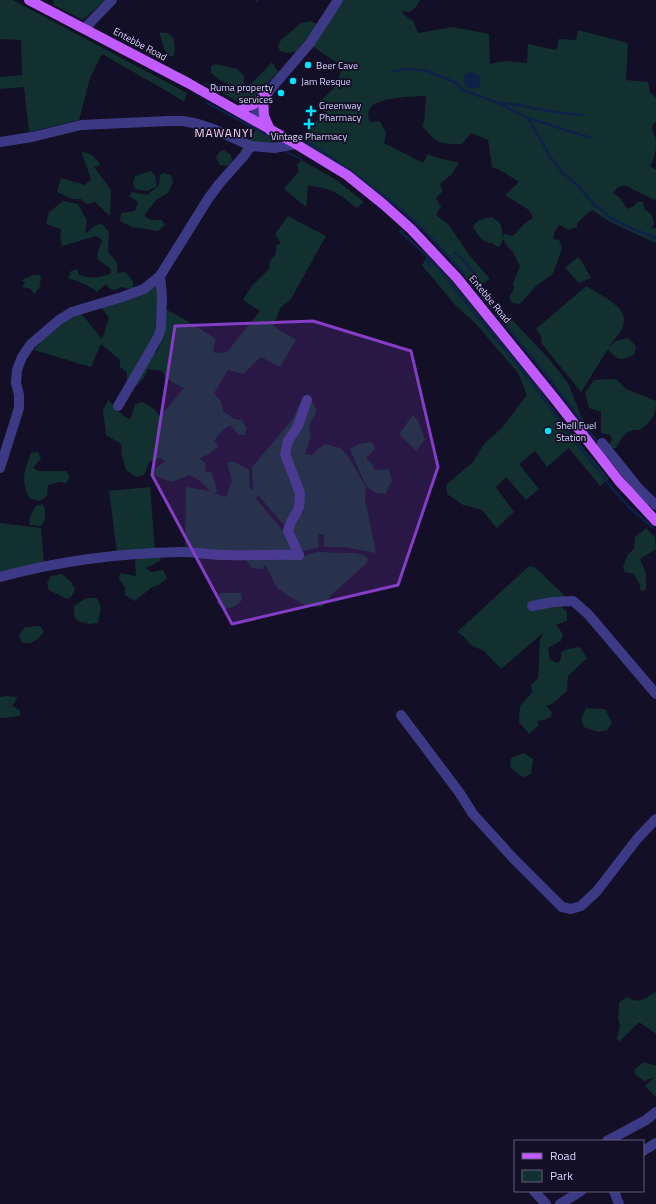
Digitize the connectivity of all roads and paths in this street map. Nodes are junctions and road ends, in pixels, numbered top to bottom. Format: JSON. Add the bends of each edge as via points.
{"nodes":[{"id":1,"x":29,"y":0,"type":"edge"},
{"id":2,"x":112,"y":0,"type":"edge"},
{"id":3,"x":338,"y":0,"type":"edge"},
{"id":4,"x":85,"y":28,"type":"junction"},
{"id":5,"x":266,"y":95,"type":"junction"},
{"id":6,"x":238,"y":111,"type":"junction"},
{"id":7,"x":252,"y":119,"type":"junction"},
{"id":8,"x":270,"y":130,"type":"junction"},
{"id":9,"x":0,"y":142,"type":"edge"},
{"id":10,"x":296,"y":144,"type":"junction"},
{"id":11,"x":250,"y":146,"type":"junction"},
{"id":12,"x":160,"y":276,"type":"junction"},
{"id":13,"x":307,"y":400,"type":"dead end"},
{"id":14,"x":118,"y":406,"type":"dead end"},
{"id":15,"x":602,"y":443,"type":"dead end"},
{"id":16,"x":0,"y":468,"type":"edge"},
{"id":17,"x":656,"y":505,"type":"edge"},
{"id":18,"x":656,"y":522,"type":"edge"},
{"id":19,"x":0,"y":577,"type":"edge"},
{"id":20,"x":532,"y":606,"type":"dead end"},
{"id":21,"x":656,"y":694,"type":"edge"},
{"id":22,"x":400,"y":715,"type":"dead end"},
{"id":23,"x":656,"y":819,"type":"edge"},
{"id":24,"x":656,"y":1112,"type":"edge"},
{"id":25,"x":609,"y":1140,"type":"edge"},
{"id":26,"x":656,"y":1143,"type":"edge"},
{"id":27,"x":644,"y":1150,"type":"edge"},
{"id":28,"x":535,"y":1192,"type":"edge"},
{"id":29,"x":579,"y":1192,"type":"edge"},
{"id":30,"x":614,"y":1192,"type":"edge"},
{"id":31,"x":546,"y":1204,"type":"edge"},
{"id":32,"x":560,"y":1204,"type":"edge"},
{"id":33,"x":619,"y":1204,"type":"edge"}],
"edges":[{"from":1,"to":4,"type":"main road","name":"Entebbe Road"},
{"from":2,"to":4,"type":"street"},
{"from":3,"to":5,"type":"street","via":[[310,43]]},
{"from":4,"to":6,"type":"main road","name":"Entebbe Road"},
{"from":5,"to":6,"type":"main road"},
{"from":5,"to":7,"type":"street"},
{"from":5,"to":8,"type":"main road","via":[[264,116]]},
{"from":6,"to":7,"type":"main road","name":"Entebbe Road"},
{"from":7,"to":8,"type":"main road","name":"Entebbe Road"},
{"from":8,"to":10,"type":"main road","name":"Entebbe Road"},
{"from":9,"to":11,"type":"street","via":[[81,125],[183,121],[216,130]]},
{"from":10,"to":11,"type":"street","via":[[274,148]]},
{"from":10,"to":18,"type":"main road","name":"Entebbe Road","via":[[352,179],[428,247],[457,278],[619,481]]},
{"from":11,"to":12,"type":"street","via":[[208,199]]},
{"from":12,"to":14,"type":"street","via":[[161,328]]},
{"from":12,"to":16,"type":"street","via":[[144,289],[72,312],[46,329],[31,344],[17,370],[19,408]]},
{"from":13,"to":19,"type":"street","via":[[285,454],[300,493],[299,508],[288,531],[299,555],[140,553],[42,567]]},
{"from":15,"to":17,"type":"street","via":[[639,489]]},
{"from":20,"to":21,"type":"street","via":[[573,601],[588,614]]},
{"from":22,"to":23,"type":"street","via":[[473,814],[562,906],[571,909],[581,906],[598,891],[637,839]]},
{"from":24,"to":25,"type":"street"},
{"from":26,"to":27,"type":"street"},
{"from":28,"to":31,"type":"street"},
{"from":29,"to":32,"type":"street"},
{"from":30,"to":33,"type":"street"}]}
